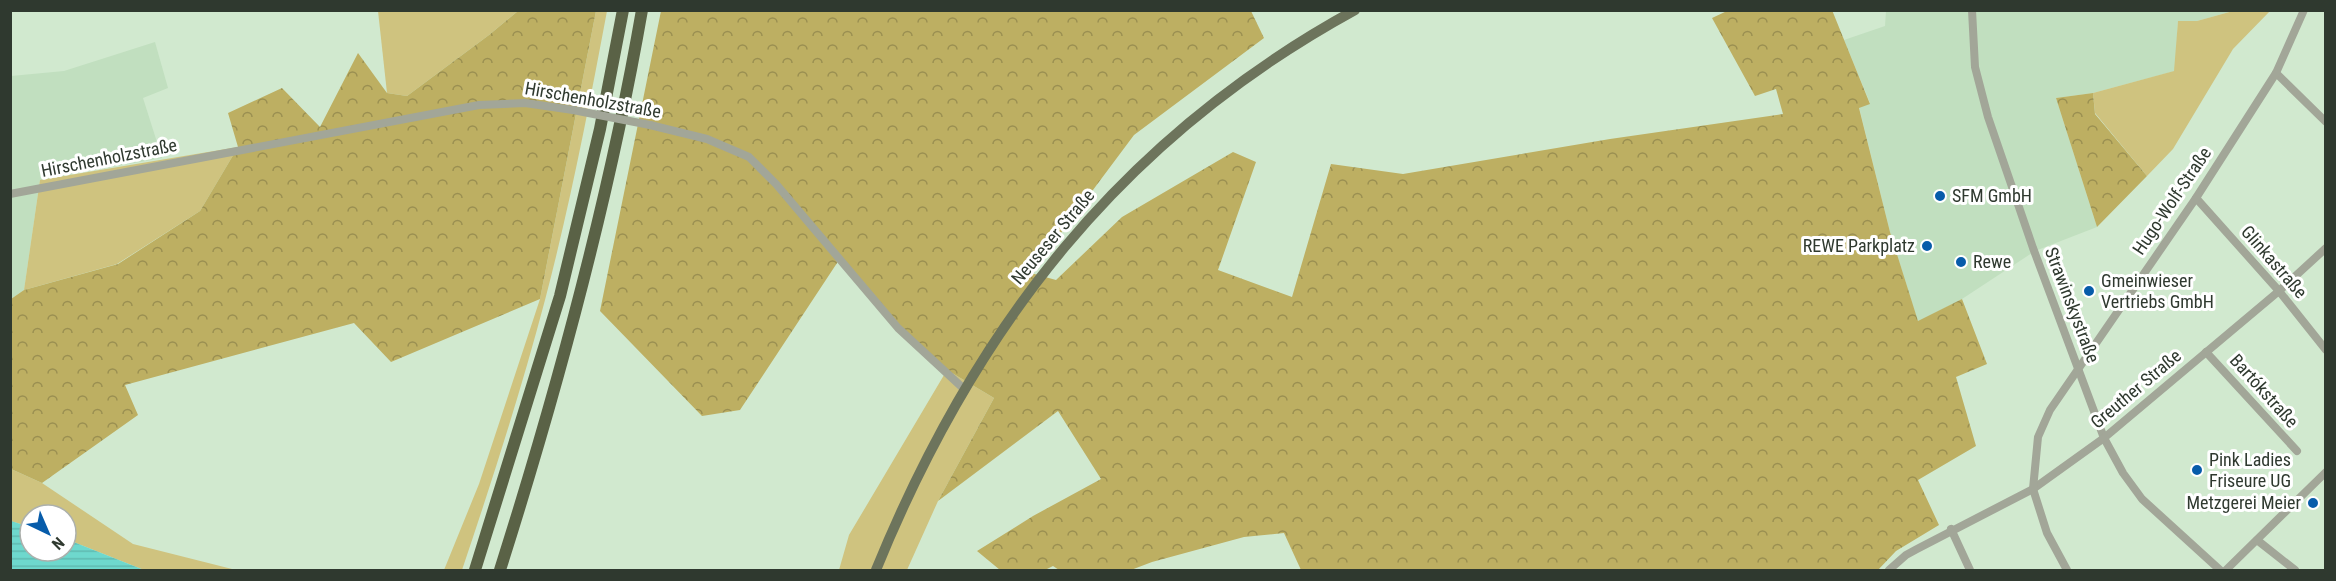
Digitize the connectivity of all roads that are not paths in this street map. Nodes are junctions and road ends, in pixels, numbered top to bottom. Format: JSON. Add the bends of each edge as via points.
{"nodes":[{"id":1,"x":623,"y":10,"type":"edge"},
{"id":2,"x":642,"y":10,"type":"edge"},
{"id":3,"x":1354,"y":10,"type":"edge"},
{"id":4,"x":1972,"y":10,"type":"edge"},
{"id":5,"x":2304,"y":10,"type":"edge"},
{"id":6,"x":2276,"y":73,"type":"junction"},
{"id":7,"x":2325,"y":122,"type":"edge"},
{"id":8,"x":10,"y":194,"type":"edge"},
{"id":9,"x":2196,"y":198,"type":"junction"},
{"id":10,"x":2325,"y":248,"type":"edge"},
{"id":11,"x":2279,"y":291,"type":"junction"},
{"id":12,"x":2325,"y":350,"type":"edge"},
{"id":13,"x":2206,"y":352,"type":"junction"},
{"id":14,"x":2079,"y":368,"type":"junction"},
{"id":15,"x":964,"y":389,"type":"junction"},
{"id":16,"x":2104,"y":438,"type":"junction"},
{"id":17,"x":2297,"y":451,"type":"dead end"},
{"id":18,"x":2325,"y":472,"type":"edge"},
{"id":19,"x":2317,"y":481,"type":"junction"},
{"id":20,"x":2325,"y":488,"type":"edge"},
{"id":21,"x":2032,"y":489,"type":"junction"},
{"id":22,"x":1951,"y":529,"type":"junction"},
{"id":23,"x":2257,"y":540,"type":"junction"},
{"id":24,"x":475,"y":570,"type":"edge"},
{"id":25,"x":500,"y":570,"type":"edge"},
{"id":26,"x":876,"y":570,"type":"edge"},
{"id":27,"x":1889,"y":570,"type":"edge"},
{"id":28,"x":1970,"y":570,"type":"edge"},
{"id":29,"x":2067,"y":570,"type":"edge"},
{"id":30,"x":2220,"y":570,"type":"edge"},
{"id":31,"x":2226,"y":570,"type":"edge"},
{"id":32,"x":2295,"y":570,"type":"edge"}],
"edges":[{"from":1,"to":24,"type":"highway","via":[[600,129],[560,296]]},
{"from":2,"to":25,"type":"highway","via":[[577,308]]},
{"from":3,"to":15,"type":"main road","name":"Neuseser Straße","via":[[1245,80],[1184,127],[1130,176],[1045,270]]},
{"from":4,"to":14,"type":"street","name":"Strawinskystraße","via":[[1975,67],[1988,117]]},
{"from":5,"to":6,"type":"street","name":"Hugo-Wolf-Straße"},
{"from":6,"to":7,"type":"street"},
{"from":6,"to":9,"type":"street","name":"Hugo-Wolf-Straße"},
{"from":8,"to":15,"type":"street","name":"Hirschenholzstraße","bridge":true,"via":[[479,105],[525,103],[650,125],[707,139],[749,157],[777,184],[898,328]]},
{"from":9,"to":11,"type":"street","name":"Glinkastraße"},
{"from":9,"to":14,"type":"street","name":"Hugo-Wolf-Straße"},
{"from":10,"to":11,"type":"street","name":"Greuther Straße"},
{"from":11,"to":12,"type":"street","name":"Glinkastraße"},
{"from":11,"to":13,"type":"street","name":"Greuther Straße"},
{"from":13,"to":16,"type":"street","name":"Greuther Straße"},
{"from":13,"to":17,"type":"street","name":"Bartókstraße"},
{"from":14,"to":16,"type":"street","name":"Strawinskystraße"},
{"from":14,"to":21,"type":"street","name":"Hugo-Wolf-Straße","via":[[2050,410],[2038,437]]},
{"from":15,"to":26,"type":"main road","name":"Neuseser Straße","via":[[918,474]]},
{"from":16,"to":21,"type":"street","name":"Greuther Straße"},
{"from":16,"to":30,"type":"street","name":"Strawinskystraße","via":[[2142,499]]},
{"from":18,"to":19,"type":"street"},
{"from":19,"to":20,"type":"street"},
{"from":19,"to":23,"type":"street"},
{"from":21,"to":22,"type":"street","name":"Greuther Straße"},
{"from":21,"to":29,"type":"street","name":"Hugo-Wolf-Straße","via":[[2047,533]]},
{"from":22,"to":27,"type":"street","name":"Greuther Straße","via":[[1906,555]]},
{"from":22,"to":28,"type":"street"},
{"from":23,"to":31,"type":"street"},
{"from":23,"to":32,"type":"street"}]}
